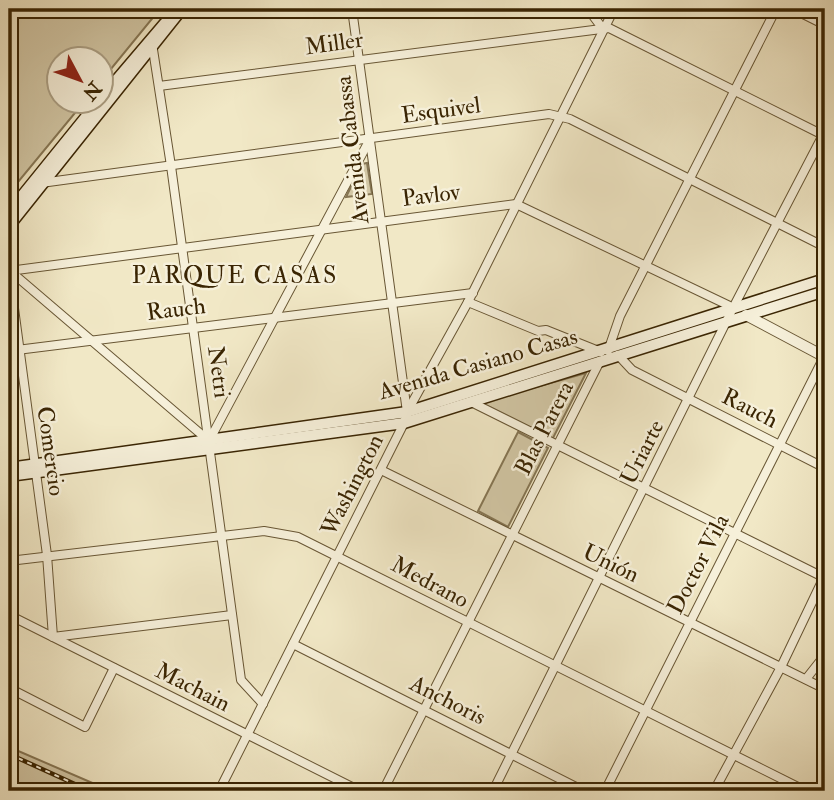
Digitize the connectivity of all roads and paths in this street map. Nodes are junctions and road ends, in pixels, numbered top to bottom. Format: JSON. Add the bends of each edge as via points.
{"nodes":[{"id":1,"x":181,"y":9,"type":"edge"},
{"id":2,"x":352,"y":9,"type":"edge"},
{"id":3,"x":588,"y":9,"type":"edge"},
{"id":4,"x":614,"y":9,"type":"edge"},
{"id":5,"x":776,"y":9,"type":"edge"},
{"id":6,"x":793,"y":9,"type":"edge"},
{"id":7,"x":825,"y":24,"type":"edge"},
{"id":8,"x":603,"y":29,"type":"junction"},
{"id":9,"x":151,"y":43,"type":"junction"},
{"id":10,"x":360,"y":58,"type":"junction"},
{"id":11,"x":116,"y":82,"type":"edge"},
{"id":12,"x":159,"y":86,"type":"junction"},
{"id":13,"x":735,"y":90,"type":"junction"},
{"id":14,"x":88,"y":116,"type":"edge"},
{"id":15,"x":560,"y":117,"type":"junction"},
{"id":16,"x":825,"y":134,"type":"edge"},
{"id":17,"x":370,"y":139,"type":"junction"},
{"id":18,"x":171,"y":166,"type":"junction"},
{"id":19,"x":690,"y":180,"type":"junction"},
{"id":20,"x":39,"y":181,"type":"junction"},
{"id":21,"x":516,"y":204,"type":"junction"},
{"id":22,"x":9,"y":212,"type":"edge"},
{"id":23,"x":379,"y":220,"type":"junction"},
{"id":24,"x":779,"y":224,"type":"junction"},
{"id":25,"x":9,"y":226,"type":"edge"},
{"id":26,"x":326,"y":227,"type":"junction"},
{"id":27,"x":825,"y":247,"type":"edge"},
{"id":28,"x":181,"y":248,"type":"junction"},
{"id":29,"x":646,"y":267,"type":"junction"},
{"id":30,"x":9,"y":270,"type":"edge"},
{"id":31,"x":825,"y":279,"type":"edge"},
{"id":32,"x":825,"y":291,"type":"edge"},
{"id":33,"x":472,"y":293,"type":"junction"},
{"id":34,"x":468,"y":302,"type":"junction"},
{"id":35,"x":391,"y":303,"type":"junction"},
{"id":36,"x":733,"y":308,"type":"junction"},
{"id":37,"x":746,"y":315,"type":"junction"},
{"id":38,"x":275,"y":317,"type":"junction"},
{"id":39,"x":729,"y":320,"type":"junction"},
{"id":40,"x":193,"y":326,"type":"junction"},
{"id":41,"x":92,"y":339,"type":"junction"},
{"id":42,"x":13,"y":350,"type":"edge"},
{"id":43,"x":607,"y":354,"type":"junction"},
{"id":44,"x":825,"y":356,"type":"edge"},
{"id":45,"x":691,"y":400,"type":"junction"},
{"id":46,"x":471,"y":402,"type":"junction"},
{"id":47,"x":408,"y":412,"type":"junction"},
{"id":48,"x":404,"y":424,"type":"junction"},
{"id":49,"x":209,"y":445,"type":"junction"},
{"id":50,"x":556,"y":445,"type":"junction"},
{"id":51,"x":780,"y":445,"type":"junction"},
{"id":52,"x":9,"y":468,"type":"edge"},
{"id":53,"x":34,"y":468,"type":"junction"},
{"id":54,"x":825,"y":468,"type":"edge"},
{"id":55,"x":381,"y":470,"type":"junction"},
{"id":56,"x":9,"y":476,"type":"edge"},
{"id":57,"x":644,"y":489,"type":"junction"},
{"id":58,"x":735,"y":533,"type":"junction"},
{"id":59,"x":221,"y":535,"type":"junction"},
{"id":60,"x":512,"y":535,"type":"junction"},
{"id":61,"x":47,"y":555,"type":"junction"},
{"id":62,"x":338,"y":555,"type":"junction"},
{"id":63,"x":9,"y":561,"type":"edge"},
{"id":64,"x":825,"y":577,"type":"edge"},
{"id":65,"x":599,"y":580,"type":"junction"},
{"id":66,"x":9,"y":615,"type":"edge"},
{"id":67,"x":232,"y":615,"type":"junction"},
{"id":68,"x":690,"y":623,"type":"junction"},
{"id":69,"x":468,"y":624,"type":"junction"},
{"id":70,"x":53,"y":637,"type":"junction"},
{"id":71,"x":293,"y":644,"type":"junction"},
{"id":72,"x":825,"y":655,"type":"edge"},
{"id":73,"x":555,"y":667,"type":"junction"},
{"id":74,"x":781,"y":667,"type":"junction"},
{"id":75,"x":114,"y":668,"type":"junction"},
{"id":76,"x":806,"y":679,"type":"junction"},
{"id":77,"x":9,"y":688,"type":"edge"},
{"id":78,"x":825,"y":689,"type":"edge"},
{"id":79,"x":263,"y":704,"type":"junction"},
{"id":80,"x":424,"y":710,"type":"junction"},
{"id":81,"x":645,"y":712,"type":"junction"},
{"id":82,"x":247,"y":736,"type":"junction"},
{"id":83,"x":512,"y":754,"type":"junction"},
{"id":84,"x":732,"y":755,"type":"junction"},
{"id":85,"x":219,"y":791,"type":"edge"},
{"id":86,"x":360,"y":791,"type":"edge"},
{"id":87,"x":383,"y":791,"type":"edge"},
{"id":88,"x":493,"y":791,"type":"edge"},
{"id":89,"x":584,"y":791,"type":"edge"},
{"id":90,"x":605,"y":791,"type":"edge"},
{"id":91,"x":714,"y":791,"type":"edge"},
{"id":92,"x":806,"y":791,"type":"edge"}],
"edges":[{"from":1,"to":9,"type":"main road"},
{"from":2,"to":10,"type":"street","name":"Avenida Cabassa"},
{"from":3,"to":8,"type":"street"},
{"from":4,"to":8,"type":"street","name":"Washington"},
{"from":5,"to":13,"type":"street","name":"Blas Parera"},
{"from":6,"to":7,"type":"street"},
{"from":8,"to":10,"type":"street","name":"Miller"},
{"from":8,"to":13,"type":"street","name":"Miller"},
{"from":8,"to":15,"type":"street","name":"Washington"},
{"from":9,"to":11,"type":"main road"},
{"from":9,"to":12,"type":"street","name":"Netri"},
{"from":9,"to":20,"type":"main road"},
{"from":10,"to":12,"type":"street","name":"Miller"},
{"from":10,"to":17,"type":"street","name":"Avenida Cabassa"},
{"from":12,"to":18,"type":"street","name":"Netri"},
{"from":13,"to":16,"type":"street","name":"Miller"},
{"from":13,"to":19,"type":"street","name":"Blas Parera"},
{"from":14,"to":20,"type":"main road"},
{"from":15,"to":17,"type":"street","name":"Esquivel","via":[[549,114]]},
{"from":15,"to":19,"type":"street","name":"Esquivel"},
{"from":15,"to":21,"type":"street","name":"Washington"},
{"from":16,"to":24,"type":"street","name":"Uriarte"},
{"from":17,"to":18,"type":"street","name":"Esquivel"},
{"from":17,"to":23,"type":"street","name":"Avenida Cabassa"},
{"from":17,"to":26,"type":"street"},
{"from":18,"to":20,"type":"street","name":"Esquivel"},
{"from":18,"to":28,"type":"street","name":"Netri"},
{"from":19,"to":24,"type":"street","name":"Esquivel"},
{"from":19,"to":29,"type":"street","name":"Blas Parera"},
{"from":20,"to":22,"type":"main road"},
{"from":20,"to":25,"type":"main road"},
{"from":21,"to":23,"type":"street","name":"Pavlov"},
{"from":21,"to":29,"type":"street"},
{"from":21,"to":33,"type":"street","name":"Washington"},
{"from":23,"to":26,"type":"street","name":"Pavlov"},
{"from":23,"to":35,"type":"street","name":"Avenida Cabassa"},
{"from":24,"to":27,"type":"street","name":"Esquivel"},
{"from":24,"to":36,"type":"street","name":"Uriarte"},
{"from":26,"to":28,"type":"street","name":"Pavlov"},
{"from":26,"to":38,"type":"street"},
{"from":28,"to":30,"type":"street","name":"Pavlov"},
{"from":28,"to":40,"type":"street","name":"Netri"},
{"from":29,"to":36,"type":"street"},
{"from":29,"to":43,"type":"street","name":"Blas Parera","via":[[620,316]]},
{"from":30,"to":41,"type":"street"},
{"from":30,"to":42,"type":"street","name":"Comercio"},
{"from":31,"to":36,"type":"main road","name":"Avenida Casiano Casas"},
{"from":32,"to":37,"type":"main road","name":"Avenida Casiano Casas"},
{"from":33,"to":34,"type":"street","name":"Washington"},
{"from":33,"to":35,"type":"street","name":"Rauch"},
{"from":34,"to":43,"type":"street","name":"Rauch"},
{"from":34,"to":47,"type":"street","name":"Washington"},
{"from":35,"to":38,"type":"street","name":"Rauch"},
{"from":35,"to":47,"type":"street","name":"Avenida Cabassa"},
{"from":36,"to":37,"type":"street"},
{"from":36,"to":39,"type":"street","name":"Uriarte"},
{"from":36,"to":43,"type":"main road","name":"Avenida Casiano Casas"},
{"from":37,"to":39,"type":"main road","name":"Avenida Casiano Casas"},
{"from":37,"to":44,"type":"street"},
{"from":38,"to":40,"type":"street","name":"Rauch"},
{"from":38,"to":49,"type":"street"},
{"from":39,"to":43,"type":"main road","name":"Avenida Casiano Casas"},
{"from":39,"to":45,"type":"street","name":"Uriarte"},
{"from":40,"to":41,"type":"street","name":"Rauch"},
{"from":40,"to":49,"type":"street","name":"Netri"},
{"from":41,"to":42,"type":"street","name":"Rauch"},
{"from":41,"to":49,"type":"street"},
{"from":42,"to":53,"type":"street","name":"Comercio"},
{"from":43,"to":45,"type":"street","name":"Rauch"},
{"from":43,"to":46,"type":"main road","name":"Avenida Casiano Casas"},
{"from":43,"to":47,"type":"main road","name":"Avenida Casiano Casas"},
{"from":43,"to":50,"type":"street","name":"Blas Parera"},
{"from":44,"to":51,"type":"street","name":"Doctor Vila"},
{"from":45,"to":51,"type":"street","name":"Rauch"},
{"from":45,"to":57,"type":"street","name":"Uriarte"},
{"from":46,"to":48,"type":"main road","name":"Avenida Casiano Casas"},
{"from":46,"to":50,"type":"street"},
{"from":47,"to":48,"type":"street","name":"Washington"},
{"from":47,"to":49,"type":"main road","name":"Avenida Casiano Casas"},
{"from":48,"to":49,"type":"main road","name":"Avenida Casiano Casas"},
{"from":48,"to":55,"type":"street","name":"Washington"},
{"from":49,"to":53,"type":"main road","name":"Avenida Casiano Casas"},
{"from":49,"to":59,"type":"street","name":"Netri"},
{"from":50,"to":57,"type":"street"},
{"from":50,"to":60,"type":"street","name":"Blas Parera"},
{"from":51,"to":54,"type":"street","name":"Rauch"},
{"from":51,"to":58,"type":"street","name":"Doctor Vila"},
{"from":52,"to":53,"type":"main road","name":"Avenida Casiano Casas"},
{"from":53,"to":56,"type":"main road","name":"Avenida Casiano Casas"},
{"from":53,"to":61,"type":"street","name":"Comercio"},
{"from":55,"to":60,"type":"street","name":"Unión"},
{"from":55,"to":62,"type":"street","name":"Washington"},
{"from":57,"to":58,"type":"street"},
{"from":57,"to":65,"type":"street","name":"Uriarte"},
{"from":58,"to":64,"type":"street"},
{"from":58,"to":68,"type":"street","name":"Doctor Vila"},
{"from":59,"to":61,"type":"street","name":"Medrano"},
{"from":59,"to":62,"type":"street","name":"Medrano","via":[[264,531],[298,537]]},
{"from":59,"to":67,"type":"street","name":"Netri"},
{"from":60,"to":65,"type":"street","name":"Unión"},
{"from":60,"to":69,"type":"street","name":"Blas Parera"},
{"from":61,"to":63,"type":"street","name":"Medrano"},
{"from":61,"to":70,"type":"street","name":"Comercio"},
{"from":62,"to":69,"type":"street","name":"Medrano"},
{"from":62,"to":71,"type":"street","name":"Washington"},
{"from":64,"to":74,"type":"street"},
{"from":65,"to":68,"type":"street","name":"Unión"},
{"from":65,"to":73,"type":"street","name":"Uriarte"},
{"from":66,"to":70,"type":"street","name":"Machain"},
{"from":67,"to":70,"type":"street"},
{"from":67,"to":79,"type":"street","name":"Netri","via":[[241,680]]},
{"from":68,"to":74,"type":"street","name":"Unión"},
{"from":68,"to":81,"type":"street","name":"Doctor Vila"},
{"from":69,"to":73,"type":"street","name":"Medrano"},
{"from":69,"to":80,"type":"street","name":"Blas Parera"},
{"from":70,"to":75,"type":"street","name":"Machain"},
{"from":71,"to":79,"type":"street","name":"Washington"},
{"from":71,"to":80,"type":"street","name":"Anchoris"},
{"from":72,"to":76,"type":"street"},
{"from":73,"to":81,"type":"street","name":"Medrano"},
{"from":73,"to":83,"type":"street","name":"Uriarte"},
{"from":74,"to":76,"type":"street","name":"Unión"},
{"from":74,"to":84,"type":"street"},
{"from":75,"to":77,"type":"street","via":[[85,727]]},
{"from":75,"to":82,"type":"street","name":"Machain"},
{"from":76,"to":78,"type":"street","name":"Unión"},
{"from":79,"to":82,"type":"street","name":"Washington"},
{"from":80,"to":83,"type":"street","name":"Anchoris"},
{"from":80,"to":87,"type":"street","name":"Blas Parera"},
{"from":81,"to":84,"type":"street","name":"Medrano"},
{"from":81,"to":90,"type":"street","name":"Doctor Vila"},
{"from":82,"to":85,"type":"street","name":"Washington"},
{"from":82,"to":86,"type":"street","name":"Machain"},
{"from":83,"to":88,"type":"street","name":"Uriarte"},
{"from":83,"to":89,"type":"street","name":"Anchoris"},
{"from":84,"to":91,"type":"street"},
{"from":84,"to":92,"type":"street","name":"Medrano"}]}
